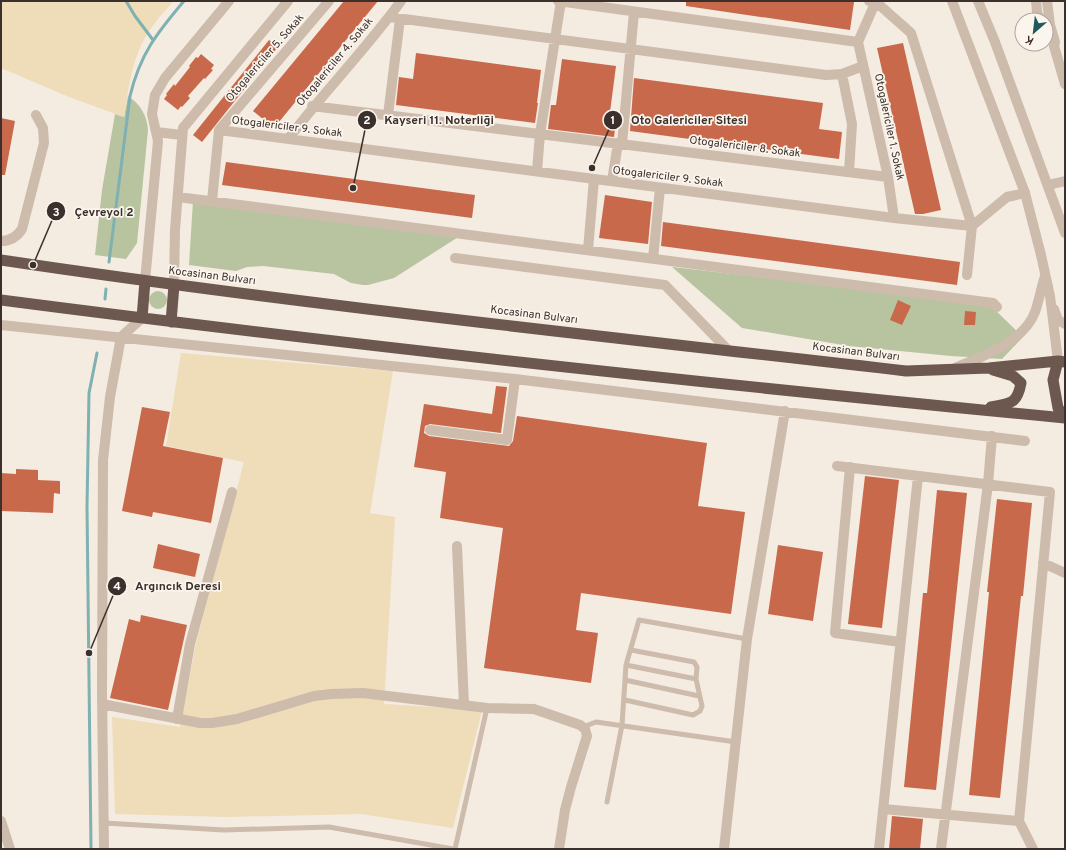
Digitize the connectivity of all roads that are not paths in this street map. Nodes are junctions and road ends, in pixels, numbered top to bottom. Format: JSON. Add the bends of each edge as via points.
{"nodes":[{"id":1,"x":229,"y":1,"type":"edge"},
{"id":2,"x":288,"y":1,"type":"edge"},
{"id":3,"x":329,"y":1,"type":"edge"},
{"id":4,"x":401,"y":1,"type":"edge"},
{"id":5,"x":558,"y":1,"type":"edge"},
{"id":6,"x":874,"y":1,"type":"edge"},
{"id":7,"x":952,"y":1,"type":"edge"},
{"id":8,"x":978,"y":1,"type":"edge"},
{"id":9,"x":1036,"y":1,"type":"edge"},
{"id":10,"x":1047,"y":1,"type":"edge"},
{"id":11,"x":561,"y":2,"type":"edge"},
{"id":12,"x":592,"y":3,"type":"edge"},
{"id":13,"x":634,"y":12,"type":"junction"},
{"id":14,"x":1037,"y":12,"type":"edge"},
{"id":15,"x":1048,"y":12,"type":"edge"},
{"id":16,"x":389,"y":17,"type":"junction"},
{"id":17,"x":400,"y":19,"type":"junction"},
{"id":18,"x":556,"y":39,"type":"junction"},
{"id":19,"x":1054,"y":39,"type":"edge"},
{"id":20,"x":858,"y":42,"type":"junction"},
{"id":21,"x":1054,"y":46,"type":"joint"},
{"id":22,"x":631,"y":49,"type":"junction"},
{"id":23,"x":863,"y":66,"type":"junction"},
{"id":24,"x":842,"y":74,"type":"junction"},
{"id":25,"x":1065,"y":82,"type":"edge"},
{"id":26,"x":312,"y":106,"type":"junction"},
{"id":27,"x":36,"y":115,"type":"dead end"},
{"id":28,"x":388,"y":115,"type":"junction"},
{"id":29,"x":219,"y":130,"type":"junction"},
{"id":30,"x":156,"y":132,"type":"junction"},
{"id":31,"x":540,"y":134,"type":"junction"},
{"id":32,"x":182,"y":135,"type":"junction"},
{"id":33,"x":288,"y":138,"type":"junction"},
{"id":34,"x":620,"y":144,"type":"junction"},
{"id":35,"x":537,"y":171,"type":"junction"},
{"id":36,"x":849,"y":172,"type":"junction"},
{"id":37,"x":888,"y":176,"type":"junction"},
{"id":38,"x":594,"y":179,"type":"junction"},
{"id":39,"x":612,"y":181,"type":"junction"},
{"id":40,"x":1065,"y":181,"type":"edge"},
{"id":41,"x":1048,"y":185,"type":"junction"},
{"id":42,"x":660,"y":188,"type":"junction"},
{"id":43,"x":1025,"y":193,"type":"junction"},
{"id":44,"x":178,"y":196,"type":"junction"},
{"id":45,"x":212,"y":201,"type":"junction"},
{"id":46,"x":894,"y":218,"type":"junction"},
{"id":47,"x":972,"y":226,"type":"junction"},
{"id":48,"x":1065,"y":233,"type":"edge"},
{"id":49,"x":1,"y":241,"type":"edge"},
{"id":50,"x":588,"y":250,"type":"junction"},
{"id":51,"x":455,"y":258,"type":"dead end"},
{"id":52,"x":653,"y":259,"type":"junction"},
{"id":53,"x":1,"y":260,"type":"edge"},
{"id":54,"x":1045,"y":274,"type":"junction"},
{"id":55,"x":967,"y":275,"type":"dead end"},
{"id":56,"x":145,"y":281,"type":"junction"},
{"id":57,"x":174,"y":285,"type":"junction"},
{"id":58,"x":1050,"y":296,"type":"junction"},
{"id":59,"x":1,"y":300,"type":"edge"},
{"id":60,"x":997,"y":307,"type":"dead end"},
{"id":61,"x":142,"y":318,"type":"junction"},
{"id":62,"x":171,"y":322,"type":"junction"},
{"id":63,"x":1065,"y":324,"type":"edge"},
{"id":64,"x":1,"y":325,"type":"edge"},
{"id":65,"x":122,"y":337,"type":"junction"},
{"id":66,"x":728,"y":350,"type":"junction"},
{"id":67,"x":1062,"y":362,"type":"edge"},
{"id":68,"x":989,"y":368,"type":"junction"},
{"id":69,"x":953,"y":369,"type":"junction"},
{"id":70,"x":514,"y":379,"type":"junction"},
{"id":71,"x":979,"y":410,"type":"junction"},
{"id":72,"x":785,"y":411,"type":"junction"},
{"id":73,"x":1065,"y":417,"type":"edge"},
{"id":74,"x":430,"y":430,"type":"dead end"},
{"id":75,"x":992,"y":436,"type":"junction"},
{"id":76,"x":1025,"y":440,"type":"dead end"},
{"id":77,"x":837,"y":466,"type":"dead end"},
{"id":78,"x":850,"y":467,"type":"junction"},
{"id":79,"x":918,"y":476,"type":"junction"},
{"id":80,"x":988,"y":484,"type":"junction"},
{"id":81,"x":232,"y":492,"type":"dead end"},
{"id":82,"x":456,"y":546,"type":"dead end"},
{"id":83,"x":1043,"y":563,"type":"junction"},
{"id":84,"x":1065,"y":573,"type":"edge"},
{"id":85,"x":748,"y":639,"type":"junction"},
{"id":86,"x":900,"y":642,"type":"junction"},
{"id":87,"x":630,"y":650,"type":"junction"},
{"id":88,"x":626,"y":665,"type":"junction"},
{"id":89,"x":696,"y":679,"type":"junction"},
{"id":90,"x":625,"y":680,"type":"junction"},
{"id":91,"x":699,"y":696,"type":"junction"},
{"id":92,"x":625,"y":700,"type":"junction"},
{"id":93,"x":102,"y":704,"type":"junction"},
{"id":94,"x":464,"y":705,"type":"junction"},
{"id":95,"x":487,"y":708,"type":"junction"},
{"id":96,"x":177,"y":719,"type":"junction"},
{"id":97,"x":622,"y":725,"type":"junction"},
{"id":98,"x":583,"y":727,"type":"junction"},
{"id":99,"x":736,"y":742,"type":"junction"},
{"id":100,"x":607,"y":802,"type":"dead end"},
{"id":101,"x":883,"y":809,"type":"junction"},
{"id":102,"x":945,"y":815,"type":"junction"},
{"id":103,"x":1,"y":821,"type":"edge"},
{"id":104,"x":1019,"y":821,"type":"junction"},
{"id":105,"x":104,"y":823,"type":"junction"},
{"id":106,"x":10,"y":849,"type":"edge"},
{"id":107,"x":104,"y":849,"type":"edge"},
{"id":108,"x":454,"y":849,"type":"edge"},
{"id":109,"x":559,"y":849,"type":"edge"},
{"id":110,"x":724,"y":849,"type":"edge"},
{"id":111,"x":879,"y":849,"type":"edge"},
{"id":112,"x":941,"y":849,"type":"edge"},
{"id":113,"x":1032,"y":849,"type":"edge"}],
"edges":[{"from":1,"to":30,"type":"street","via":[[158,89],[152,114]]},
{"from":2,"to":32,"type":"street","via":[[183,128]]},
{"from":3,"to":29,"type":"street","name":"Otogalericiler 5. Sokak"},
{"from":4,"to":16,"type":"street","name":"Otogalericiler 4. Sokak"},
{"from":5,"to":11,"type":"street"},
{"from":6,"to":20,"type":"street"},
{"from":6,"to":47,"type":"street","via":[[911,33]]},
{"from":7,"to":43,"type":"street"},
{"from":8,"to":41,"type":"street"},
{"from":9,"to":10,"type":"street"},
{"from":9,"to":14,"type":"street"},
{"from":10,"to":15,"type":"street"},
{"from":11,"to":12,"type":"street"},
{"from":11,"to":18,"type":"street"},
{"from":12,"to":13,"type":"street"},
{"from":13,"to":20,"type":"street"},
{"from":13,"to":22,"type":"street"},
{"from":16,"to":17,"type":"street"},
{"from":16,"to":26,"type":"street","name":"Otogalericiler 4. Sokak"},
{"from":17,"to":18,"type":"street"},
{"from":17,"to":28,"type":"street"},
{"from":18,"to":22,"type":"street"},
{"from":18,"to":31,"type":"street"},
{"from":19,"to":21,"type":"street"},
{"from":20,"to":23,"type":"street","name":"Otogalericiler 1. Sokak"},
{"from":21,"to":25,"type":"street"},
{"from":22,"to":24,"type":"street"},
{"from":22,"to":34,"type":"street"},
{"from":23,"to":24,"type":"street"},
{"from":23,"to":37,"type":"street","name":"Otogalericiler 1. Sokak"},
{"from":24,"to":36,"type":"street","via":[[852,124]]},
{"from":26,"to":28,"type":"street","name":"Otogalericiler 8. Sokak"},
{"from":26,"to":33,"type":"street","name":"Otogalericiler 4. Sokak"},
{"from":27,"to":49,"type":"street","via":[[43,128],[44,143],[22,229],[14,238]]},
{"from":28,"to":31,"type":"street","name":"Otogalericiler 8. Sokak"},
{"from":29,"to":33,"type":"street","name":"Otogalericiler 9. Sokak"},
{"from":29,"to":45,"type":"street"},
{"from":30,"to":32,"type":"street"},
{"from":30,"to":56,"type":"street","via":[[158,141]]},
{"from":31,"to":34,"type":"street","name":"Otogalericiler 8. Sokak"},
{"from":31,"to":35,"type":"street"},
{"from":32,"to":44,"type":"street"},
{"from":33,"to":35,"type":"street","name":"Otogalericiler 9. Sokak"},
{"from":34,"to":36,"type":"street","name":"Otogalericiler 8. Sokak"},
{"from":34,"to":39,"type":"street"},
{"from":35,"to":38,"type":"street","name":"Otogalericiler 9. Sokak"},
{"from":36,"to":37,"type":"street","name":"Otogalericiler 8. Sokak"},
{"from":37,"to":46,"type":"street","name":"Otogalericiler 1. Sokak"},
{"from":38,"to":39,"type":"street","name":"Otogalericiler 9. Sokak"},
{"from":38,"to":50,"type":"street"},
{"from":39,"to":42,"type":"street","name":"Otogalericiler 9. Sokak"},
{"from":40,"to":41,"type":"street"},
{"from":41,"to":48,"type":"street"},
{"from":42,"to":46,"type":"street","name":"Otogalericiler 9. Sokak"},
{"from":42,"to":52,"type":"street"},
{"from":43,"to":47,"type":"street","via":[[1007,197]]},
{"from":43,"to":54,"type":"street"},
{"from":44,"to":45,"type":"street"},
{"from":44,"to":57,"type":"street"},
{"from":45,"to":50,"type":"street"},
{"from":46,"to":47,"type":"street","name":"Otogalericiler 9. Sokak"},
{"from":47,"to":55,"type":"street"},
{"from":50,"to":52,"type":"street"},
{"from":51,"to":66,"type":"street","via":[[664,285]]},
{"from":52,"to":60,"type":"street","via":[[993,303]]},
{"from":53,"to":56,"type":"highway","name":"Kocasinan Bulvarı"},
{"from":54,"to":58,"type":"street"},
{"from":54,"to":69,"type":"street","via":[[1035,313],[1030,323],[1013,341]]},
{"from":56,"to":57,"type":"highway","name":"Kocasinan Bulvarı"},
{"from":56,"to":61,"type":"highway"},
{"from":57,"to":62,"type":"highway"},
{"from":57,"to":66,"type":"highway","name":"Kocasinan Bulvarı"},
{"from":58,"to":63,"type":"street","via":[[1058,320]]},
{"from":58,"to":67,"type":"street"},
{"from":59,"to":61,"type":"highway"},
{"from":61,"to":62,"type":"highway"},
{"from":61,"to":65,"type":"street"},
{"from":62,"to":71,"type":"highway","via":[[789,392]]},
{"from":64,"to":65,"type":"street"},
{"from":65,"to":70,"type":"street"},
{"from":65,"to":93,"type":"street","via":[[110,398],[103,460]]},
{"from":66,"to":69,"type":"highway","name":"Kocasinan Bulvarı","via":[[906,371]]},
{"from":67,"to":68,"type":"highway","name":"Kocasinan Bulvarı"},
{"from":67,"to":73,"type":"highway","via":[[1053,380],[1058,408]]},
{"from":68,"to":69,"type":"highway","name":"Kocasinan Bulvarı"},
{"from":68,"to":71,"type":"highway","via":[[1013,376],[1021,383],[1019,396],[1012,403]]},
{"from":70,"to":72,"type":"street"},
{"from":70,"to":74,"type":"street","via":[[507,440]]},
{"from":71,"to":73,"type":"highway"},
{"from":72,"to":75,"type":"street"},
{"from":72,"to":85,"type":"street"},
{"from":75,"to":76,"type":"street"},
{"from":75,"to":80,"type":"street"},
{"from":77,"to":78,"type":"street"},
{"from":78,"to":79,"type":"street"},
{"from":78,"to":86,"type":"street","via":[[835,633]]},
{"from":79,"to":80,"type":"street"},
{"from":79,"to":86,"type":"street"},
{"from":80,"to":83,"type":"street","via":[[1050,492]]},
{"from":80,"to":102,"type":"street"},
{"from":81,"to":96,"type":"street","via":[[190,644]]},
{"from":82,"to":94,"type":"street"},
{"from":83,"to":84,"type":"street"},
{"from":83,"to":104,"type":"street"},
{"from":85,"to":87,"type":"lane","via":[[639,620]]},
{"from":85,"to":99,"type":"street"},
{"from":86,"to":101,"type":"street"},
{"from":87,"to":88,"type":"lane"},
{"from":87,"to":89,"type":"lane","via":[[694,662],[697,667]]},
{"from":88,"to":89,"type":"lane"},
{"from":88,"to":90,"type":"lane"},
{"from":89,"to":91,"type":"lane"},
{"from":90,"to":91,"type":"lane"},
{"from":90,"to":92,"type":"lane"},
{"from":91,"to":92,"type":"lane","via":[[702,706],[700,711],[693,715]]},
{"from":92,"to":97,"type":"lane"},
{"from":93,"to":96,"type":"street"},
{"from":93,"to":105,"type":"street"},
{"from":94,"to":95,"type":"street"},
{"from":94,"to":96,"type":"street","via":[[348,693],[314,696],[224,722],[200,723]]},
{"from":95,"to":98,"type":"street","via":[[534,709]]},
{"from":95,"to":108,"type":"lane"},
{"from":97,"to":98,"type":"lane","via":[[596,722]]},
{"from":97,"to":99,"type":"lane"},
{"from":97,"to":100,"type":"lane"},
{"from":98,"to":109,"type":"street","via":[[587,732],[587,739],[565,810]]},
{"from":99,"to":110,"type":"street"},
{"from":101,"to":102,"type":"street"},
{"from":101,"to":111,"type":"street"},
{"from":102,"to":104,"type":"street"},
{"from":102,"to":112,"type":"street"},
{"from":103,"to":106,"type":"street"},
{"from":104,"to":113,"type":"street"},
{"from":105,"to":107,"type":"street"},
{"from":105,"to":108,"type":"lane","via":[[224,830],[329,827]]}]}
